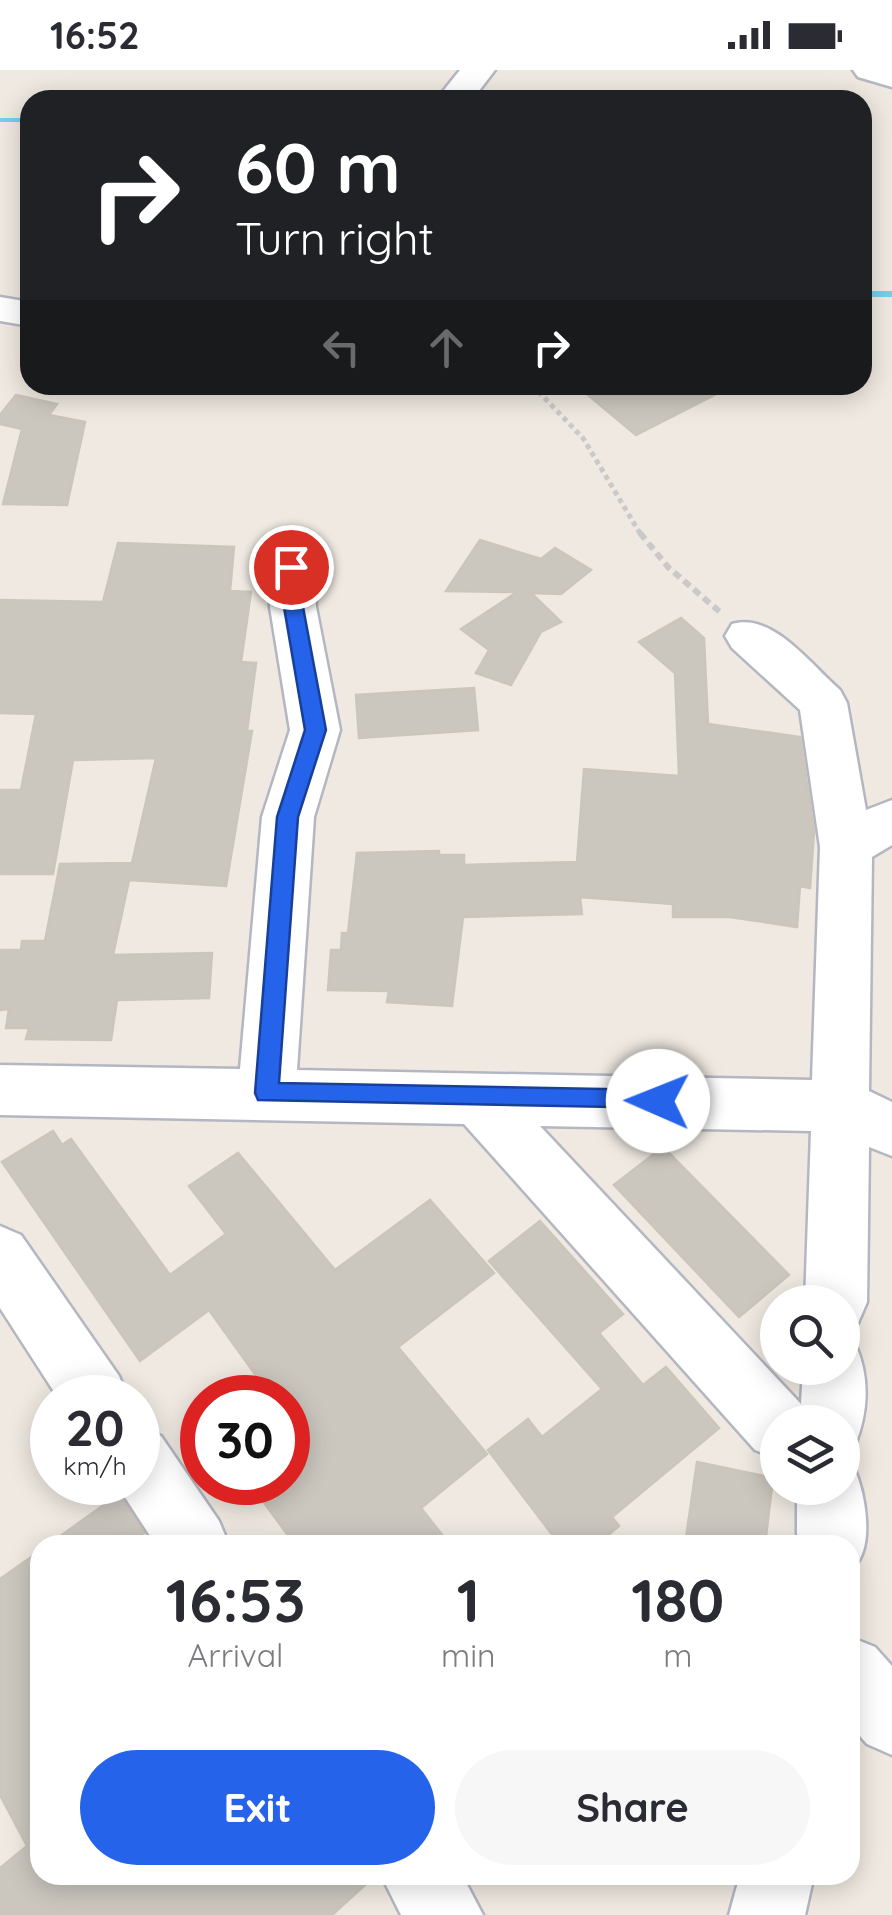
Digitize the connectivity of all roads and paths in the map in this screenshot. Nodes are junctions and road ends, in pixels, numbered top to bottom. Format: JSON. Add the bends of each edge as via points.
{"nodes":[{"id":1,"x":478,"y":70,"type":"edge"},
{"id":2,"x":870,"y":70,"type":"edge"},
{"id":3,"x":892,"y":76,"type":"edge"},
{"id":4,"x":462,"y":90,"type":"edge"},
{"id":5,"x":545,"y":395,"type":"edge"},
{"id":6,"x":291,"y":567,"type":"dead end"},
{"id":7,"x":748,"y":636,"type":"joint"},
{"id":8,"x":892,"y":820,"type":"edge"},
{"id":9,"x":846,"y":847,"type":"junction"},
{"id":10,"x":0,"y":1090,"type":"edge"},
{"id":11,"x":267,"y":1093,"type":"junction"},
{"id":12,"x":474,"y":1096,"type":"junction"},
{"id":13,"x":867,"y":1118,"type":"edge"},
{"id":14,"x":0,"y":1255,"type":"edge"},
{"id":15,"x":839,"y":1285,"type":"edge"},
{"id":16,"x":81,"y":1375,"type":"edge"},
{"id":17,"x":760,"y":1407,"type":"edge"},
{"id":18,"x":160,"y":1492,"type":"edge"},
{"id":19,"x":830,"y":1505,"type":"edge"},
{"id":20,"x":189,"y":1535,"type":"edge"},
{"id":21,"x":831,"y":1535,"type":"edge"},
{"id":22,"x":860,"y":1683,"type":"edge"},
{"id":23,"x":892,"y":1719,"type":"edge"},
{"id":24,"x":425,"y":1885,"type":"edge"},
{"id":25,"x":774,"y":1885,"type":"edge"},
{"id":26,"x":445,"y":1915,"type":"edge"},
{"id":27,"x":767,"y":1915,"type":"edge"}],
"edges":[{"from":1,"to":4,"type":"street"},
{"from":2,"to":3,"type":"street"},
{"from":5,"to":7,"type":"path","via":[[567,412],[641,535],[670,570]]},
{"from":6,"to":11,"type":"street","via":[[316,730],[288,817]]},
{"from":7,"to":9,"type":"street","via":[[823,702]]},
{"from":8,"to":9,"type":"street"},
{"from":9,"to":13,"type":"street"},
{"from":10,"to":11,"type":"street"},
{"from":11,"to":12,"type":"street"},
{"from":12,"to":13,"type":"street"},
{"from":12,"to":17,"type":"street"},
{"from":13,"to":15,"type":"street"},
{"from":14,"to":16,"type":"street"},
{"from":18,"to":20,"type":"street"},
{"from":19,"to":21,"type":"street"},
{"from":22,"to":23,"type":"street"},
{"from":24,"to":26,"type":"street"},
{"from":25,"to":27,"type":"street"}]}
